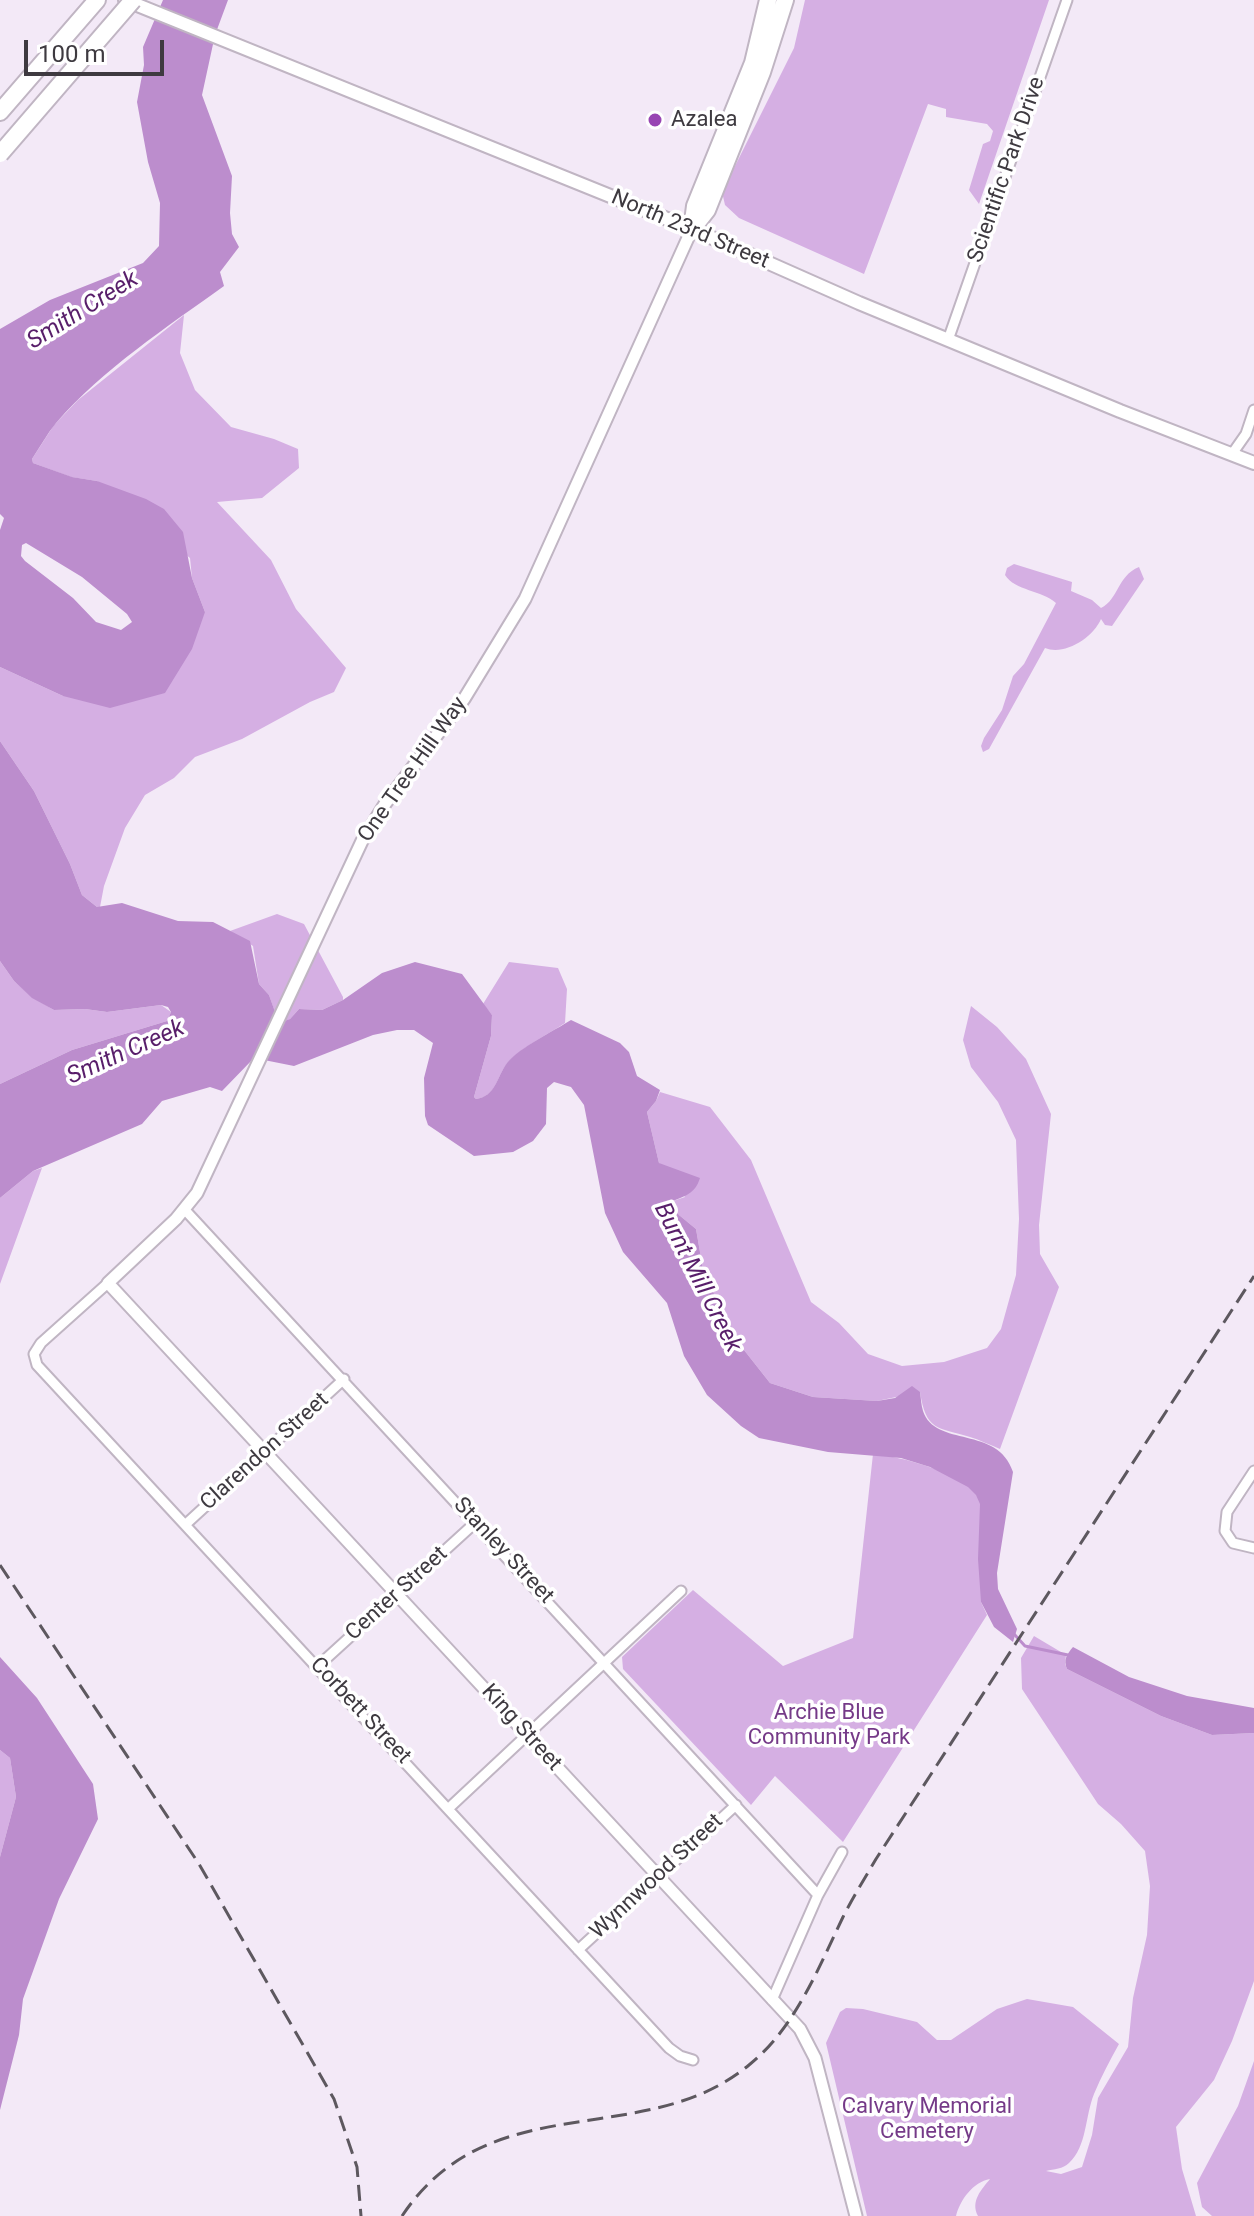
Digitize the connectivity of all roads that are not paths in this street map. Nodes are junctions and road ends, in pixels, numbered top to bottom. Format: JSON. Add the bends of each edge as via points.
{"nodes":[{"id":1,"x":97,"y":0,"type":"edge"},
{"id":2,"x":124,"y":0,"type":"edge"},
{"id":3,"x":768,"y":0,"type":"edge"},
{"id":4,"x":785,"y":0,"type":"edge"},
{"id":5,"x":1067,"y":0,"type":"edge"},
{"id":6,"x":139,"y":4,"type":"edge"},
{"id":7,"x":0,"y":112,"type":"edge"},
{"id":8,"x":0,"y":154,"type":"edge"},
{"id":9,"x":692,"y":229,"type":"junction"},
{"id":10,"x":948,"y":340,"type":"junction"},
{"id":11,"x":1254,"y":410,"type":"edge"},
{"id":12,"x":1232,"y":454,"type":"junction"},
{"id":13,"x":1254,"y":463,"type":"edge"},
{"id":14,"x":185,"y":1210,"type":"junction"},
{"id":15,"x":108,"y":1283,"type":"junction"},
{"id":16,"x":34,"y":1354,"type":"joint"},
{"id":17,"x":344,"y":1379,"type":"junction"},
{"id":18,"x":265,"y":1452,"type":"junction"},
{"id":19,"x":1254,"y":1471,"type":"edge"},
{"id":20,"x":476,"y":1522,"type":"junction"},
{"id":21,"x":186,"y":1524,"type":"junction"},
{"id":22,"x":1254,"y":1548,"type":"edge"},
{"id":23,"x":681,"y":1591,"type":"dead end"},
{"id":24,"x":397,"y":1593,"type":"junction"},
{"id":25,"x":606,"y":1663,"type":"junction"},
{"id":26,"x":318,"y":1666,"type":"junction"},
{"id":27,"x":528,"y":1735,"type":"junction"},
{"id":28,"x":736,"y":1805,"type":"junction"},
{"id":29,"x":449,"y":1808,"type":"junction"},
{"id":30,"x":842,"y":1852,"type":"dead end"},
{"id":31,"x":658,"y":1877,"type":"junction"},
{"id":32,"x":818,"y":1895,"type":"junction"},
{"id":33,"x":578,"y":1950,"type":"junction"},
{"id":34,"x":772,"y":2000,"type":"junction"},
{"id":35,"x":693,"y":2060,"type":"dead end"},
{"id":36,"x":856,"y":2216,"type":"edge"}],
"edges":[{"from":1,"to":7,"type":"highway"},
{"from":2,"to":6,"type":"main road","name":"North 23rd Street"},
{"from":3,"to":9,"type":"highway","via":[[753,63],[695,206]]},
{"from":4,"to":9,"type":"highway","via":[[707,210]]},
{"from":5,"to":10,"type":"street","name":"Scientific Park Drive"},
{"from":6,"to":8,"type":"highway","bridge":true},
{"from":6,"to":9,"type":"main road","name":"North 23rd Street"},
{"from":9,"to":10,"type":"main road","name":"North 23rd Street"},
{"from":9,"to":14,"type":"street","name":"One Tree Hill Way","via":[[525,599],[464,699],[376,815],[204,1181]]},
{"from":10,"to":12,"type":"main road","name":"North 23rd Street"},
{"from":11,"to":12,"type":"street"},
{"from":12,"to":13,"type":"main road","name":"North 23rd Street"},
{"from":14,"to":15,"type":"street","name":"One Tree Hill Way"},
{"from":14,"to":17,"type":"street","name":"Stanley Street"},
{"from":15,"to":16,"type":"street","name":"One Tree Hill Way"},
{"from":15,"to":18,"type":"street","name":"King Street"},
{"from":16,"to":21,"type":"street","name":"Corbett Street","via":[[37,1365]]},
{"from":17,"to":18,"type":"street","name":"Clarendon Street"},
{"from":17,"to":20,"type":"street","name":"Stanley Street"},
{"from":18,"to":21,"type":"street","name":"Clarendon Street"},
{"from":18,"to":24,"type":"street","name":"King Street"},
{"from":19,"to":22,"type":"street","via":[[1227,1512],[1225,1531],[1233,1543]]},
{"from":20,"to":24,"type":"street","name":"Center Street"},
{"from":20,"to":25,"type":"street","name":"Stanley Street"},
{"from":21,"to":26,"type":"street","name":"Corbett Street"},
{"from":23,"to":25,"type":"street"},
{"from":24,"to":26,"type":"street","name":"Center Street"},
{"from":24,"to":27,"type":"street","name":"King Street"},
{"from":25,"to":27,"type":"street"},
{"from":25,"to":28,"type":"street","name":"Stanley Street"},
{"from":26,"to":29,"type":"street","name":"Corbett Street"},
{"from":27,"to":29,"type":"street"},
{"from":27,"to":31,"type":"street","name":"King Street"},
{"from":28,"to":31,"type":"street","name":"Wynnwood Street"},
{"from":28,"to":32,"type":"street","name":"Stanley Street"},
{"from":29,"to":33,"type":"street","name":"Corbett Street"},
{"from":30,"to":32,"type":"street"},
{"from":31,"to":33,"type":"street","name":"Wynnwood Street"},
{"from":31,"to":34,"type":"street","name":"King Street"},
{"from":32,"to":34,"type":"street"},
{"from":33,"to":35,"type":"street","name":"Corbett Street","via":[[669,2048]]},
{"from":34,"to":36,"type":"street","name":"King Street","via":[[804,2034],[815,2058]]}]}
